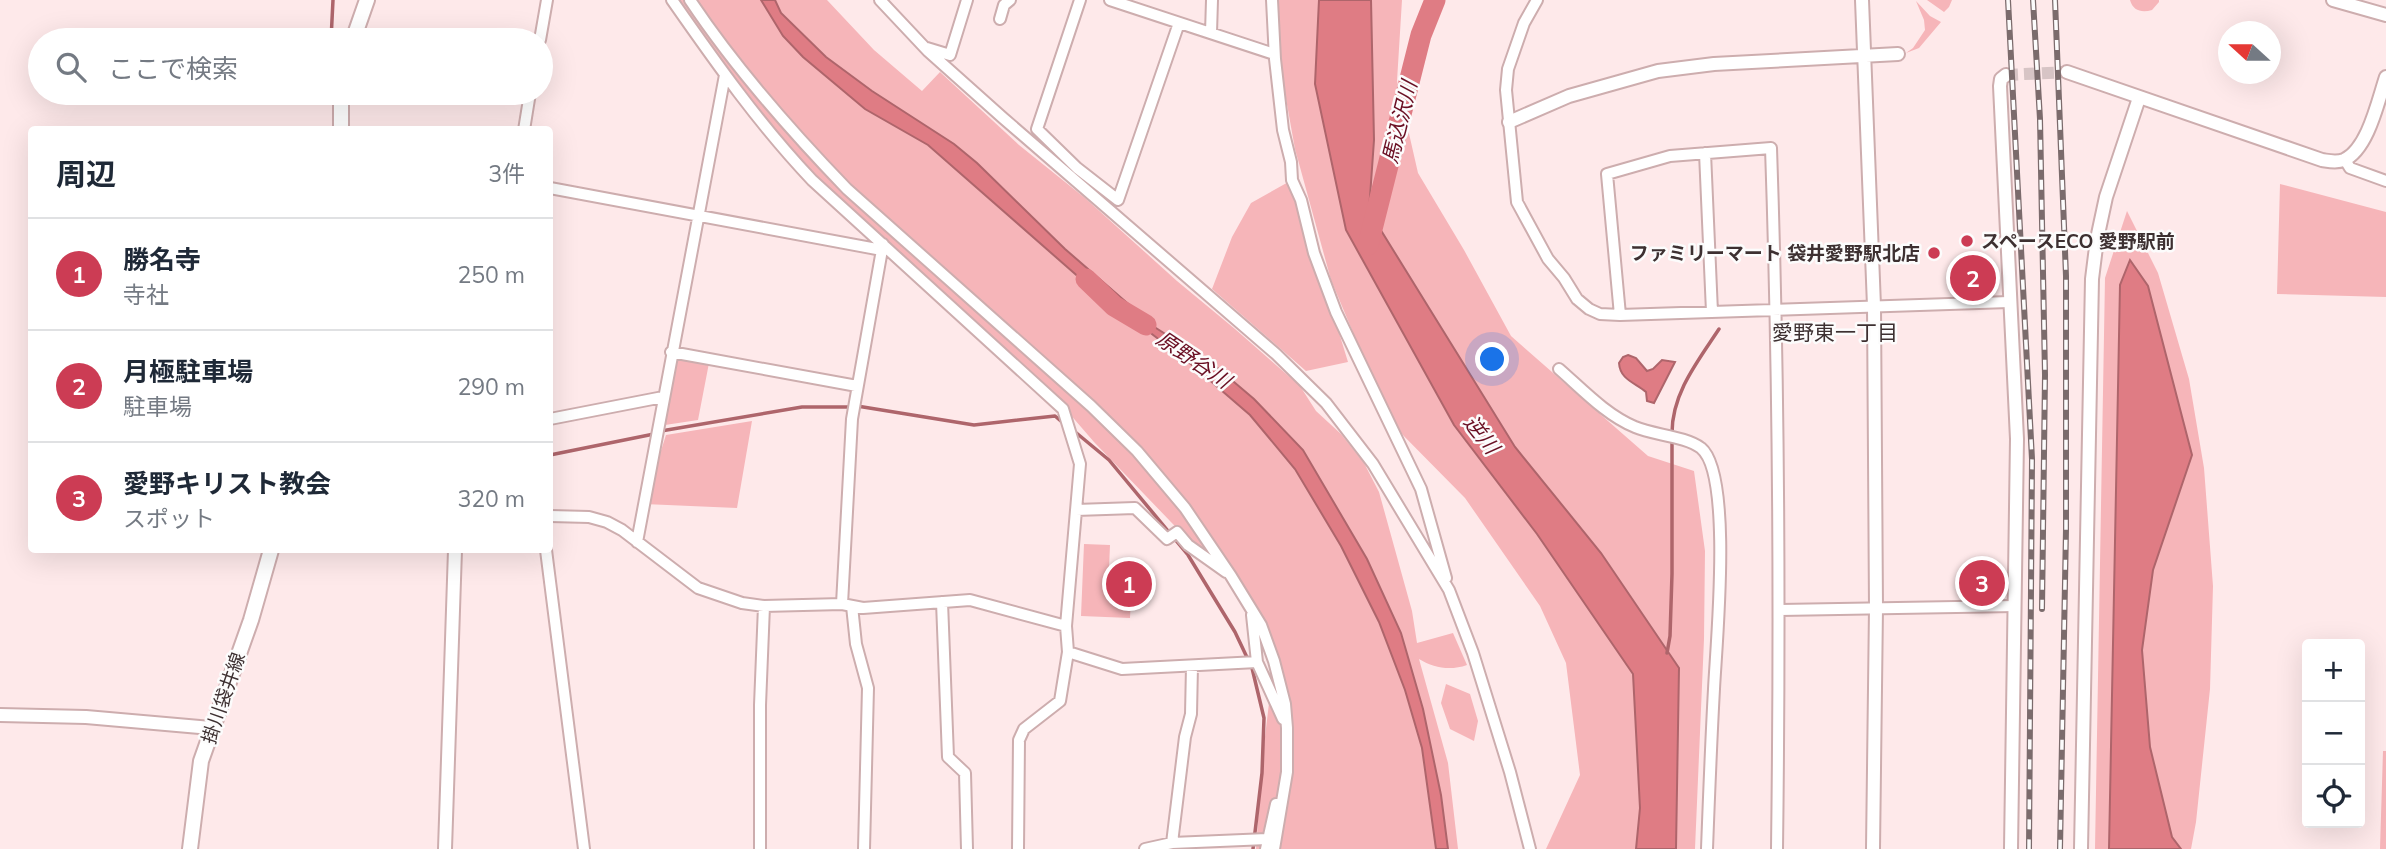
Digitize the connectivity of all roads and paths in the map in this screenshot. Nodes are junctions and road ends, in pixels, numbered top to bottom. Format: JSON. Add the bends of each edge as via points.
{"nodes":[{"id":1,"x":368,"y":0,"type":"edge"},
{"id":2,"x":547,"y":0,"type":"edge"},
{"id":3,"x":672,"y":0,"type":"edge"},
{"id":4,"x":690,"y":0,"type":"edge"},
{"id":5,"x":880,"y":0,"type":"edge"},
{"id":6,"x":967,"y":0,"type":"edge"},
{"id":7,"x":1010,"y":0,"type":"edge"},
{"id":8,"x":1080,"y":0,"type":"edge"},
{"id":9,"x":1110,"y":0,"type":"edge"},
{"id":10,"x":1212,"y":0,"type":"edge"},
{"id":11,"x":1272,"y":0,"type":"edge"},
{"id":12,"x":1537,"y":0,"type":"edge"},
{"id":13,"x":1862,"y":0,"type":"edge"},
{"id":14,"x":2333,"y":0,"type":"edge"},
{"id":15,"x":2386,"y":15,"type":"edge"},
{"id":16,"x":1000,"y":19,"type":"dead end"},
{"id":17,"x":1179,"y":23,"type":"junction"},
{"id":18,"x":358,"y":28,"type":"edge"},
{"id":19,"x":542,"y":28,"type":"edge"},
{"id":20,"x":1211,"y":33,"type":"junction"},
{"id":21,"x":924,"y":47,"type":"junction"},
{"id":22,"x":1274,"y":54,"type":"junction"},
{"id":23,"x":1898,"y":54,"type":"dead end"},
{"id":24,"x":1863,"y":55,"type":"junction"},
{"id":25,"x":2067,"y":72,"type":"tunnel mouth"},
{"id":26,"x":724,"y":75,"type":"junction"},
{"id":27,"x":2006,"y":75,"type":"dead end"},
{"id":28,"x":2386,"y":77,"type":"edge"},
{"id":29,"x":2139,"y":98,"type":"junction"},
{"id":30,"x":341,"y":105,"type":"edge"},
{"id":31,"x":528,"y":105,"type":"edge"},
{"id":32,"x":1509,"y":122,"type":"junction"},
{"id":33,"x":341,"y":126,"type":"edge"},
{"id":34,"x":525,"y":126,"type":"edge"},
{"id":35,"x":1705,"y":153,"type":"junction"},
{"id":36,"x":2345,"y":160,"type":"junction"},
{"id":37,"x":2386,"y":181,"type":"edge"},
{"id":38,"x":553,"y":189,"type":"edge"},
{"id":39,"x":697,"y":215,"type":"junction"},
{"id":40,"x":883,"y":247,"type":"junction"},
{"id":41,"x":2009,"y":302,"type":"junction"},
{"id":42,"x":1874,"y":306,"type":"junction"},
{"id":43,"x":1777,"y":310,"type":"junction"},
{"id":44,"x":1712,"y":312,"type":"junction"},
{"id":45,"x":1620,"y":315,"type":"junction"},
{"id":46,"x":671,"y":352,"type":"junction"},
{"id":47,"x":1559,"y":369,"type":"dead end"},
{"id":48,"x":857,"y":386,"type":"junction"},
{"id":49,"x":663,"y":397,"type":"junction"},
{"id":50,"x":553,"y":418,"type":"edge"},
{"id":51,"x":1076,"y":510,"type":"junction"},
{"id":52,"x":553,"y":516,"type":"edge"},
{"id":53,"x":637,"y":542,"type":"junction"},
{"id":54,"x":270,"y":553,"type":"edge"},
{"id":55,"x":455,"y":553,"type":"edge"},
{"id":56,"x":547,"y":553,"type":"edge"},
{"id":57,"x":1231,"y":576,"type":"junction"},
{"id":58,"x":1449,"y":590,"type":"junction"},
{"id":59,"x":942,"y":603,"type":"junction"},
{"id":60,"x":1248,"y":603,"type":"junction"},
{"id":61,"x":847,"y":605,"type":"junction"},
{"id":62,"x":764,"y":606,"type":"junction"},
{"id":63,"x":2015,"y":607,"type":"junction"},
{"id":64,"x":1876,"y":608,"type":"junction"},
{"id":65,"x":1780,"y":610,"type":"junction"},
{"id":66,"x":1066,"y":626,"type":"junction"},
{"id":67,"x":1068,"y":652,"type":"junction"},
{"id":68,"x":1257,"y":662,"type":"junction"},
{"id":69,"x":1192,"y":666,"type":"junction"},
{"id":70,"x":0,"y":715,"type":"edge"},
{"id":71,"x":211,"y":728,"type":"junction"},
{"id":72,"x":1287,"y":728,"type":"junction"},
{"id":73,"x":1286,"y":785,"type":"junction"},
{"id":74,"x":1172,"y":844,"type":"junction"},
{"id":75,"x":1266,"y":844,"type":"edge"},
{"id":76,"x":190,"y":849,"type":"edge"},
{"id":77,"x":445,"y":849,"type":"edge"},
{"id":78,"x":584,"y":849,"type":"edge"},
{"id":79,"x":760,"y":849,"type":"edge"},
{"id":80,"x":864,"y":849,"type":"edge"},
{"id":81,"x":967,"y":849,"type":"edge"},
{"id":82,"x":1017,"y":849,"type":"edge"},
{"id":83,"x":1145,"y":849,"type":"edge"},
{"id":84,"x":1274,"y":849,"type":"edge"},
{"id":85,"x":1531,"y":849,"type":"edge"},
{"id":86,"x":1707,"y":849,"type":"edge"},
{"id":87,"x":1777,"y":849,"type":"edge"},
{"id":88,"x":1873,"y":849,"type":"edge"},
{"id":89,"x":2011,"y":849,"type":"edge"},
{"id":90,"x":2081,"y":849,"type":"edge"}],
"edges":[{"from":1,"to":18,"type":"main road"},
{"from":2,"to":19,"type":"street"},
{"from":3,"to":26,"type":"street"},
{"from":4,"to":57,"type":"street","via":[[769,106],[847,189],[1137,451],[1185,508]]},
{"from":5,"to":21,"type":"street"},
{"from":6,"to":21,"type":"street","via":[[950,55]]},
{"from":7,"to":16,"type":"street"},
{"from":8,"to":17,"type":"street","via":[[1037,128],[1118,200]]},
{"from":9,"to":17,"type":"street"},
{"from":10,"to":20,"type":"street"},
{"from":11,"to":22,"type":"street"},
{"from":12,"to":32,"type":"street","via":[[1508,69]]},
{"from":13,"to":24,"type":"street"},
{"from":14,"to":15,"type":"street"},
{"from":17,"to":20,"type":"street"},
{"from":20,"to":22,"type":"street"},
{"from":21,"to":58,"type":"street","via":[[1276,354],[1326,403],[1373,464]]},
{"from":22,"to":58,"type":"street","via":[[1292,180],[1314,253],[1336,312],[1422,489]]},
{"from":23,"to":24,"type":"street"},
{"from":24,"to":32,"type":"street","via":[[1658,71],[1569,96]]},
{"from":24,"to":42,"type":"street"},
{"from":25,"to":29,"type":"street"},
{"from":26,"to":39,"type":"street"},
{"from":26,"to":40,"type":"street","via":[[812,180]]},
{"from":27,"to":41,"type":"street","via":[[2000,86]]},
{"from":28,"to":36,"type":"street","via":[[2367,133],[2358,150]]},
{"from":29,"to":36,"type":"street","via":[[2322,160]]},
{"from":29,"to":90,"type":"street","via":[[2106,197],[2092,279]]},
{"from":30,"to":33,"type":"main road"},
{"from":31,"to":34,"type":"street"},
{"from":32,"to":45,"type":"street","via":[[1517,202],[1548,259],[1589,309]]},
{"from":35,"to":43,"type":"street","via":[[1771,149]]},
{"from":35,"to":44,"type":"street"},
{"from":35,"to":45,"type":"street","via":[[1670,156],[1607,174]]},
{"from":36,"to":37,"type":"street","via":[[2350,168]]},
{"from":38,"to":39,"type":"street"},
{"from":39,"to":40,"type":"street"},
{"from":39,"to":46,"type":"street"},
{"from":40,"to":48,"type":"street"},
{"from":40,"to":51,"type":"street","via":[[1063,409],[1080,464]]},
{"from":41,"to":42,"type":"street"},
{"from":41,"to":63,"type":"street","via":[[2017,439]]},
{"from":42,"to":43,"type":"street"},
{"from":42,"to":64,"type":"street"},
{"from":43,"to":44,"type":"street"},
{"from":43,"to":65,"type":"street"},
{"from":44,"to":45,"type":"street"},
{"from":46,"to":48,"type":"street"},
{"from":46,"to":49,"type":"street"},
{"from":47,"to":86,"type":"street","via":[[1613,415],[1635,427],[1701,448],[1710,461],[1716,488],[1720,607]]},
{"from":48,"to":61,"type":"street"},
{"from":49,"to":50,"type":"street"},
{"from":49,"to":53,"type":"street"},
{"from":51,"to":57,"type":"street","via":[[1135,508],[1167,539],[1177,532]]},
{"from":51,"to":66,"type":"street"},
{"from":52,"to":53,"type":"street","via":[[607,522]]},
{"from":53,"to":62,"type":"street","via":[[698,588]]},
{"from":54,"to":71,"type":"main road","name":"掛川袋井線"},
{"from":55,"to":77,"type":"street"},
{"from":56,"to":78,"type":"street"},
{"from":57,"to":60,"type":"street"},
{"from":58,"to":85,"type":"street","via":[[1473,653]]},
{"from":59,"to":61,"type":"street"},
{"from":59,"to":66,"type":"street","via":[[971,600]]},
{"from":59,"to":81,"type":"street","via":[[948,757],[965,773]]},
{"from":60,"to":68,"type":"street"},
{"from":60,"to":72,"type":"street","via":[[1274,661]]},
{"from":61,"to":62,"type":"street"},
{"from":61,"to":80,"type":"street","via":[[868,688]]},
{"from":62,"to":79,"type":"street"},
{"from":63,"to":64,"type":"street"},
{"from":63,"to":89,"type":"street"},
{"from":64,"to":65,"type":"street"},
{"from":64,"to":88,"type":"street"},
{"from":65,"to":87,"type":"street"},
{"from":66,"to":67,"type":"street"},
{"from":67,"to":69,"type":"street","via":[[1122,669]]},
{"from":67,"to":82,"type":"street","via":[[1060,701],[1024,729],[1019,740]]},
{"from":68,"to":69,"type":"street"},
{"from":68,"to":72,"type":"street"},
{"from":69,"to":74,"type":"street","via":[[1191,714]]},
{"from":70,"to":71,"type":"street"},
{"from":71,"to":76,"type":"main road","name":"掛川袋井線","via":[[195,792]]},
{"from":72,"to":73,"type":"street"},
{"from":73,"to":75,"type":"street","via":[[1278,796]]},
{"from":73,"to":84,"type":"street"},
{"from":74,"to":75,"type":"street"},
{"from":74,"to":83,"type":"street"}]}
